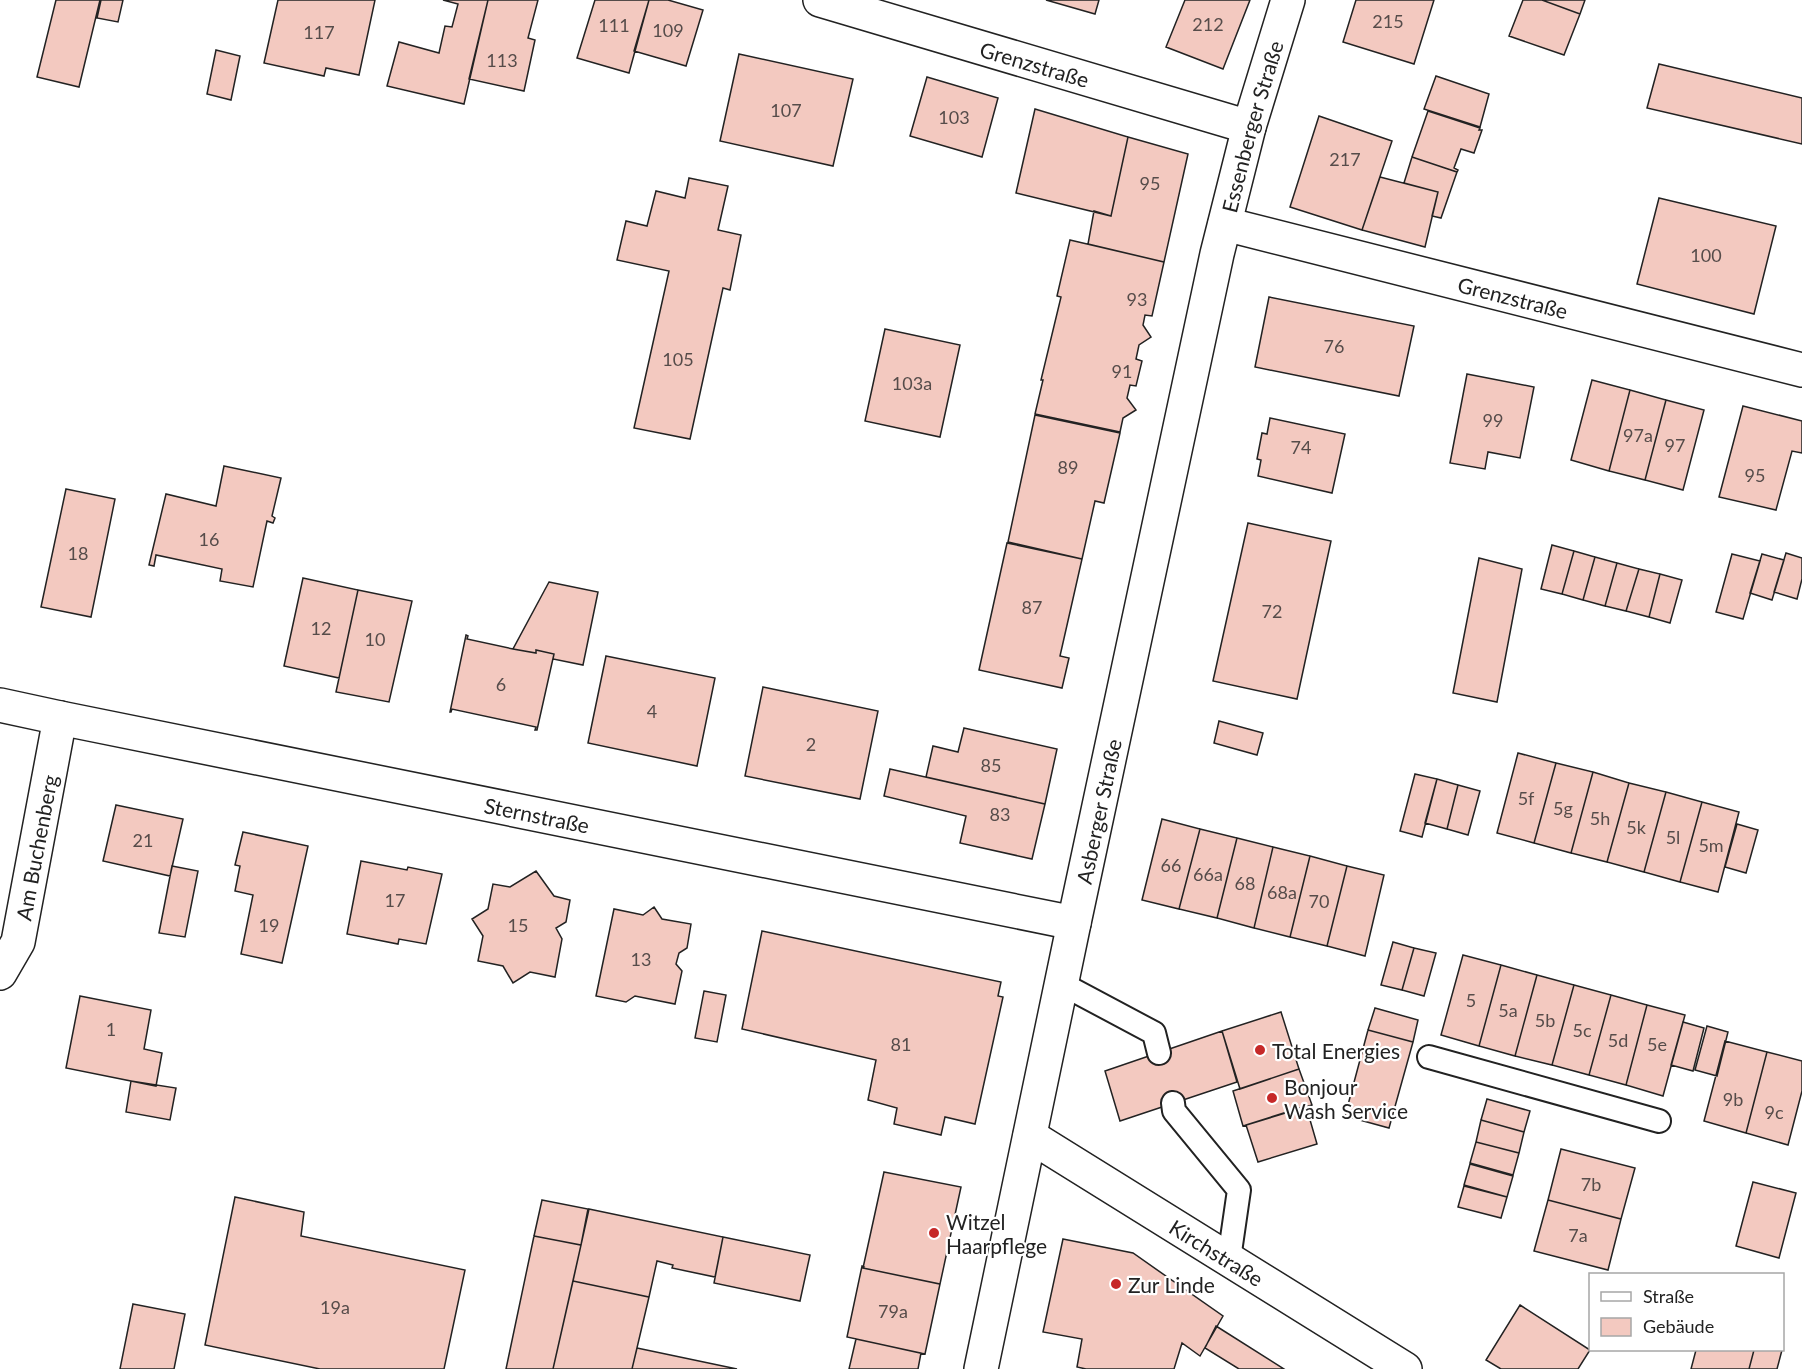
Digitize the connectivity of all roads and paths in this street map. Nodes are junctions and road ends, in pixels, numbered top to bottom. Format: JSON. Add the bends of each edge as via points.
{"nodes":[{"id":1,"x":820,"y":0,"type":"edge"},
{"id":2,"x":1288,"y":0,"type":"edge"},
{"id":3,"x":1249,"y":128,"type":"junction"},
{"id":4,"x":1221,"y":239,"type":"junction"},
{"id":5,"x":1802,"y":370,"type":"edge"},
{"id":6,"x":0,"y":705,"type":"edge"},
{"id":7,"x":60,"y":718,"type":"junction"},
{"id":8,"x":1074,"y":923,"type":"junction"},
{"id":9,"x":0,"y":973,"type":"edge"},
{"id":10,"x":1062,"y":984,"type":"junction"},
{"id":11,"x":1159,"y":1053,"type":"dead end"},
{"id":12,"x":1429,"y":1057,"type":"dead end"},
{"id":13,"x":1173,"y":1103,"type":"dead end"},
{"id":14,"x":1659,"y":1121,"type":"dead end"},
{"id":15,"x":1030,"y":1136,"type":"junction"},
{"id":16,"x":1229,"y":1259,"type":"junction"},
{"id":17,"x":981,"y":1369,"type":"edge"},
{"id":18,"x":1405,"y":1369,"type":"edge"}],
"edges":[{"from":1,"to":3,"type":"street","name":"Grenzstraße"},
{"from":2,"to":3,"type":"street","name":"Essenberger Straße"},
{"from":3,"to":4,"type":"street","name":"Essenberger Straße"},
{"from":4,"to":5,"type":"street","name":"Grenzstraße"},
{"from":4,"to":8,"type":"street","name":"Asberger Straße"},
{"from":6,"to":7,"type":"street","name":"Sternstraße"},
{"from":7,"to":8,"type":"street","name":"Sternstraße"},
{"from":7,"to":9,"type":"street","name":"Am Buchenberg","via":[[18,942]]},
{"from":8,"to":10,"type":"street","name":"Asberger Straße"},
{"from":10,"to":11,"type":"lane","via":[[1154,1033]]},
{"from":10,"to":15,"type":"street","name":"Asberger Straße"},
{"from":12,"to":14,"type":"lane"},
{"from":13,"to":16,"type":"lane","via":[[1174,1111],[1239,1190]]},
{"from":15,"to":16,"type":"street","name":"Kirchstraße"},
{"from":15,"to":17,"type":"street","name":"Asberger Straße"},
{"from":16,"to":18,"type":"street","name":"Kirchstraße"}]}
